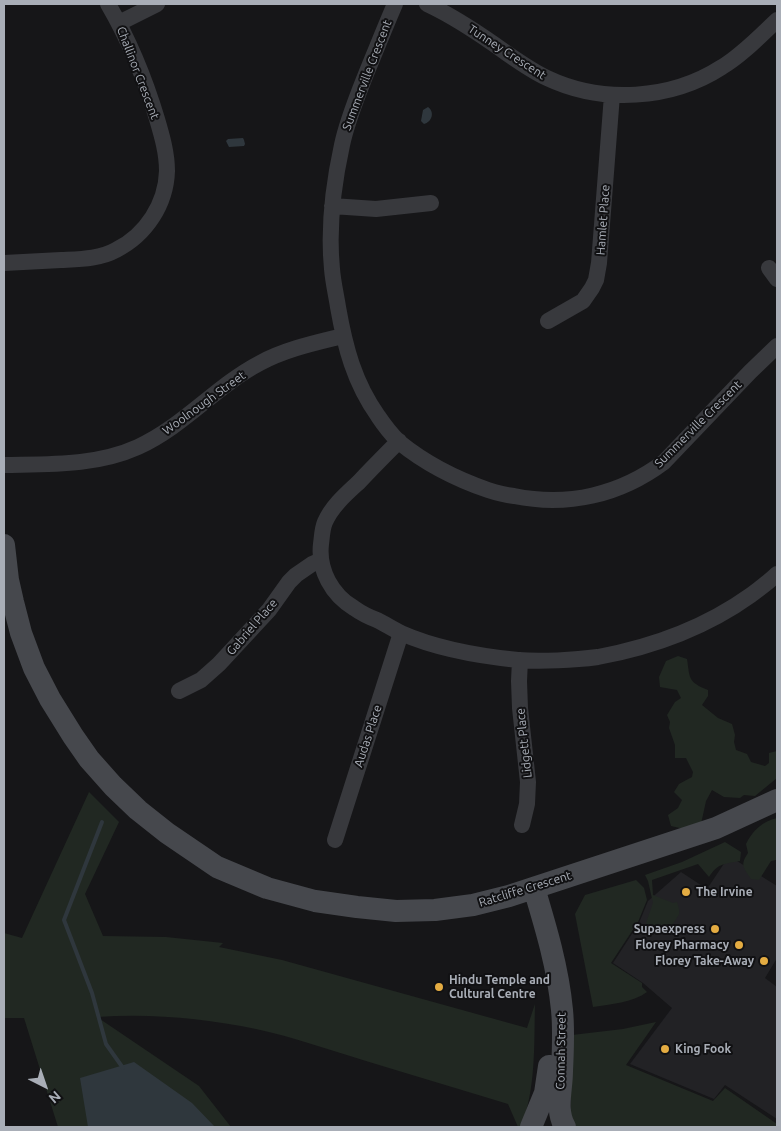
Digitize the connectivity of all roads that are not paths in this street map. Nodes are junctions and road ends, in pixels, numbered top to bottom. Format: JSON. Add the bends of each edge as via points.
{"nodes":[{"id":1,"x":108,"y":4,"type":"edge"},
{"id":2,"x":157,"y":4,"type":"edge"},
{"id":3,"x":395,"y":4,"type":"edge"},
{"id":4,"x":427,"y":4,"type":"edge"},
{"id":5,"x":777,"y":20,"type":"edge"},
{"id":6,"x":119,"y":23,"type":"junction"},
{"id":7,"x":612,"y":95,"type":"junction"},
{"id":8,"x":431,"y":203,"type":"dead end"},
{"id":9,"x":332,"y":206,"type":"junction"},
{"id":10,"x":4,"y":264,"type":"edge"},
{"id":11,"x":548,"y":321,"type":"dead end"},
{"id":12,"x":343,"y":336,"type":"junction"},
{"id":13,"x":777,"y":346,"type":"edge"},
{"id":14,"x":399,"y":441,"type":"junction"},
{"id":15,"x":4,"y":465,"type":"edge"},
{"id":16,"x":4,"y":545,"type":"edge"},
{"id":17,"x":321,"y":560,"type":"junction"},
{"id":18,"x":777,"y":574,"type":"edge"},
{"id":19,"x":8,"y":603,"type":"edge"},
{"id":20,"x":401,"y":633,"type":"junction"},
{"id":21,"x":520,"y":660,"type":"junction"},
{"id":22,"x":180,"y":691,"type":"dead end"},
{"id":23,"x":777,"y":800,"type":"edge"},
{"id":24,"x":522,"y":825,"type":"dead end"},
{"id":25,"x":335,"y":840,"type":"dead end"},
{"id":26,"x":528,"y":890,"type":"junction"},
{"id":27,"x":531,"y":1127,"type":"edge"},
{"id":28,"x":565,"y":1127,"type":"edge"}],
"edges":[{"from":1,"to":6,"type":"street","name":"Challinor Crescent"},
{"from":2,"to":6,"type":"street"},
{"from":3,"to":9,"type":"street","name":"Summerville Crescent","via":[[354,104],[342,144]]},
{"from":4,"to":7,"type":"street","name":"Tunney Crescent","via":[[461,22],[547,78],[572,88]]},
{"from":5,"to":7,"type":"street","name":"Tunney Crescent","via":[[734,59],[693,82],[646,94]]},
{"from":6,"to":10,"type":"street","name":"Challinor Crescent","via":[[150,97],[165,147],[166,183],[155,214],[134,239],[116,251],[83,258]]},
{"from":7,"to":11,"type":"street","name":"Hamlet Place","via":[[600,263],[596,280],[583,301]]},
{"from":8,"to":9,"type":"street","via":[[376,209]]},
{"from":9,"to":12,"type":"street","name":"Summerville Crescent","via":[[332,270]]},
{"from":12,"to":14,"type":"street","name":"Summerville Crescent","via":[[362,390]]},
{"from":12,"to":15,"type":"street","name":"Woolnough Street","via":[[291,350],[260,363],[167,431],[124,452],[60,464]]},
{"from":13,"to":14,"type":"street","name":"Summerville Crescent","via":[[664,462],[624,486],[594,496],[545,501],[494,492],[445,472]]},
{"from":14,"to":17,"type":"street","via":[[335,506],[322,531]]},
{"from":16,"to":19,"type":"street","name":"Ratcliffe Crescent"},
{"from":17,"to":20,"type":"street","via":[[326,576],[340,598],[354,609]]},
{"from":17,"to":22,"type":"street","name":"Gabriel Place","via":[[289,582],[269,610],[219,664],[201,680]]},
{"from":18,"to":21,"type":"street","via":[[715,617],[664,640],[596,657]]},
{"from":19,"to":26,"type":"street","name":"Ratcliffe Crescent","via":[[50,699],[89,759],[138,810],[217,867],[267,888],[315,901],[396,911],[473,905]]},
{"from":20,"to":21,"type":"street","via":[[461,652]]},
{"from":20,"to":25,"type":"street","name":"Audas Place"},
{"from":21,"to":24,"type":"street","name":"Lidgett Place","via":[[520,708],[528,782],[528,804]]},
{"from":23,"to":26,"type":"street","name":"Ratcliffe Crescent","via":[[716,828]]},
{"from":26,"to":27,"type":"street","name":"Connah Street","via":[[540,949],[550,1030],[549,1073],[545,1093]]},
{"from":26,"to":28,"type":"street","name":"Connah Street","via":[[552,946],[562,1008],[559,1101]]}]}
